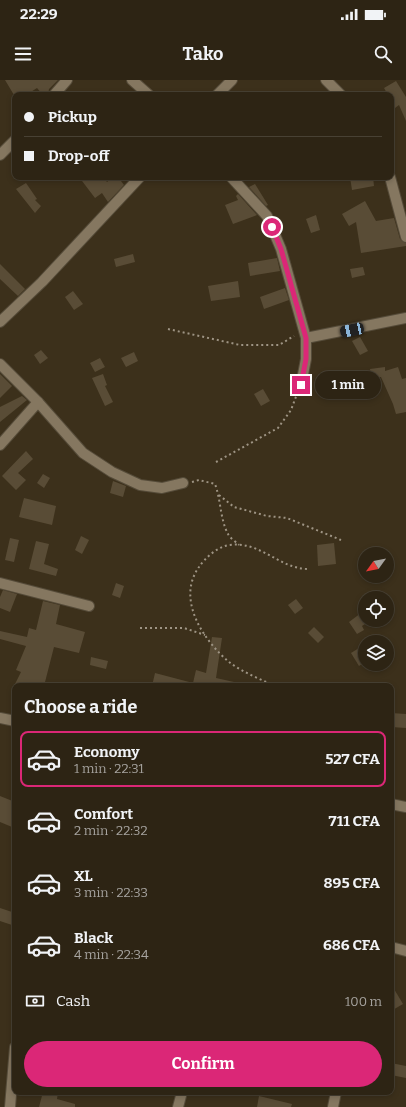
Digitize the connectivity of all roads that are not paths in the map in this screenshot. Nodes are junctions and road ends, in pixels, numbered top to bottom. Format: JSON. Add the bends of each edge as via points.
{"nodes":[{"id":1,"x":67,"y":80,"type":"edge"},
{"id":2,"x":132,"y":80,"type":"edge"},
{"id":3,"x":232,"y":80,"type":"edge"},
{"id":4,"x":326,"y":80,"type":"edge"},
{"id":5,"x":57,"y":92,"type":"edge"},
{"id":6,"x":146,"y":92,"type":"edge"},
{"id":7,"x":220,"y":92,"type":"edge"},
{"id":8,"x":338,"y":92,"type":"edge"},
{"id":9,"x":12,"y":143,"type":"edge"},
{"id":10,"x":0,"y":155,"type":"edge"},
{"id":11,"x":137,"y":180,"type":"edge"},
{"id":12,"x":234,"y":180,"type":"edge"},
{"id":13,"x":391,"y":180,"type":"edge"},
{"id":14,"x":406,"y":237,"type":"edge"},
{"id":15,"x":406,"y":318,"type":"edge"},
{"id":16,"x":0,"y":322,"type":"edge"},
{"id":17,"x":306,"y":338,"type":"junction"},
{"id":18,"x":0,"y":364,"type":"edge"},
{"id":19,"x":301,"y":385,"type":"road end"},
{"id":20,"x":38,"y":402,"type":"junction"},
{"id":21,"x":0,"y":445,"type":"edge"},
{"id":22,"x":183,"y":484,"type":"road end"},
{"id":23,"x":0,"y":584,"type":"edge"},
{"id":24,"x":89,"y":606,"type":"dead end"},
{"id":25,"x":0,"y":718,"type":"edge"},
{"id":26,"x":12,"y":720,"type":"edge"},
{"id":27,"x":394,"y":805,"type":"edge"},
{"id":28,"x":406,"y":807,"type":"edge"},
{"id":29,"x":394,"y":948,"type":"edge"},
{"id":30,"x":406,"y":951,"type":"edge"},
{"id":31,"x":12,"y":1083,"type":"edge"},
{"id":32,"x":181,"y":1095,"type":"edge"},
{"id":33,"x":335,"y":1095,"type":"edge"},
{"id":34,"x":10,"y":1107,"type":"edge"},
{"id":35,"x":178,"y":1107,"type":"edge"},
{"id":36,"x":333,"y":1107,"type":"edge"}],
"edges":[{"from":1,"to":5,"type":"street"},
{"from":2,"to":6,"type":"street"},
{"from":3,"to":7,"type":"street"},
{"from":4,"to":8,"type":"street"},
{"from":9,"to":10,"type":"street"},
{"from":11,"to":16,"type":"street","via":[[42,282]]},
{"from":12,"to":17,"type":"street","via":[[267,216],[281,249]]},
{"from":13,"to":14,"type":"street"},
{"from":15,"to":17,"type":"street"},
{"from":17,"to":19,"type":"street","via":[[306,359]]},
{"from":18,"to":20,"type":"street"},
{"from":20,"to":21,"type":"street"},
{"from":20,"to":22,"type":"street","via":[[83,453],[112,472],[151,488]]},
{"from":23,"to":24,"type":"street"},
{"from":25,"to":26,"type":"street"},
{"from":27,"to":28,"type":"street"},
{"from":29,"to":30,"type":"street"},
{"from":31,"to":34,"type":"street"},
{"from":32,"to":35,"type":"street"},
{"from":33,"to":36,"type":"street"}]}
